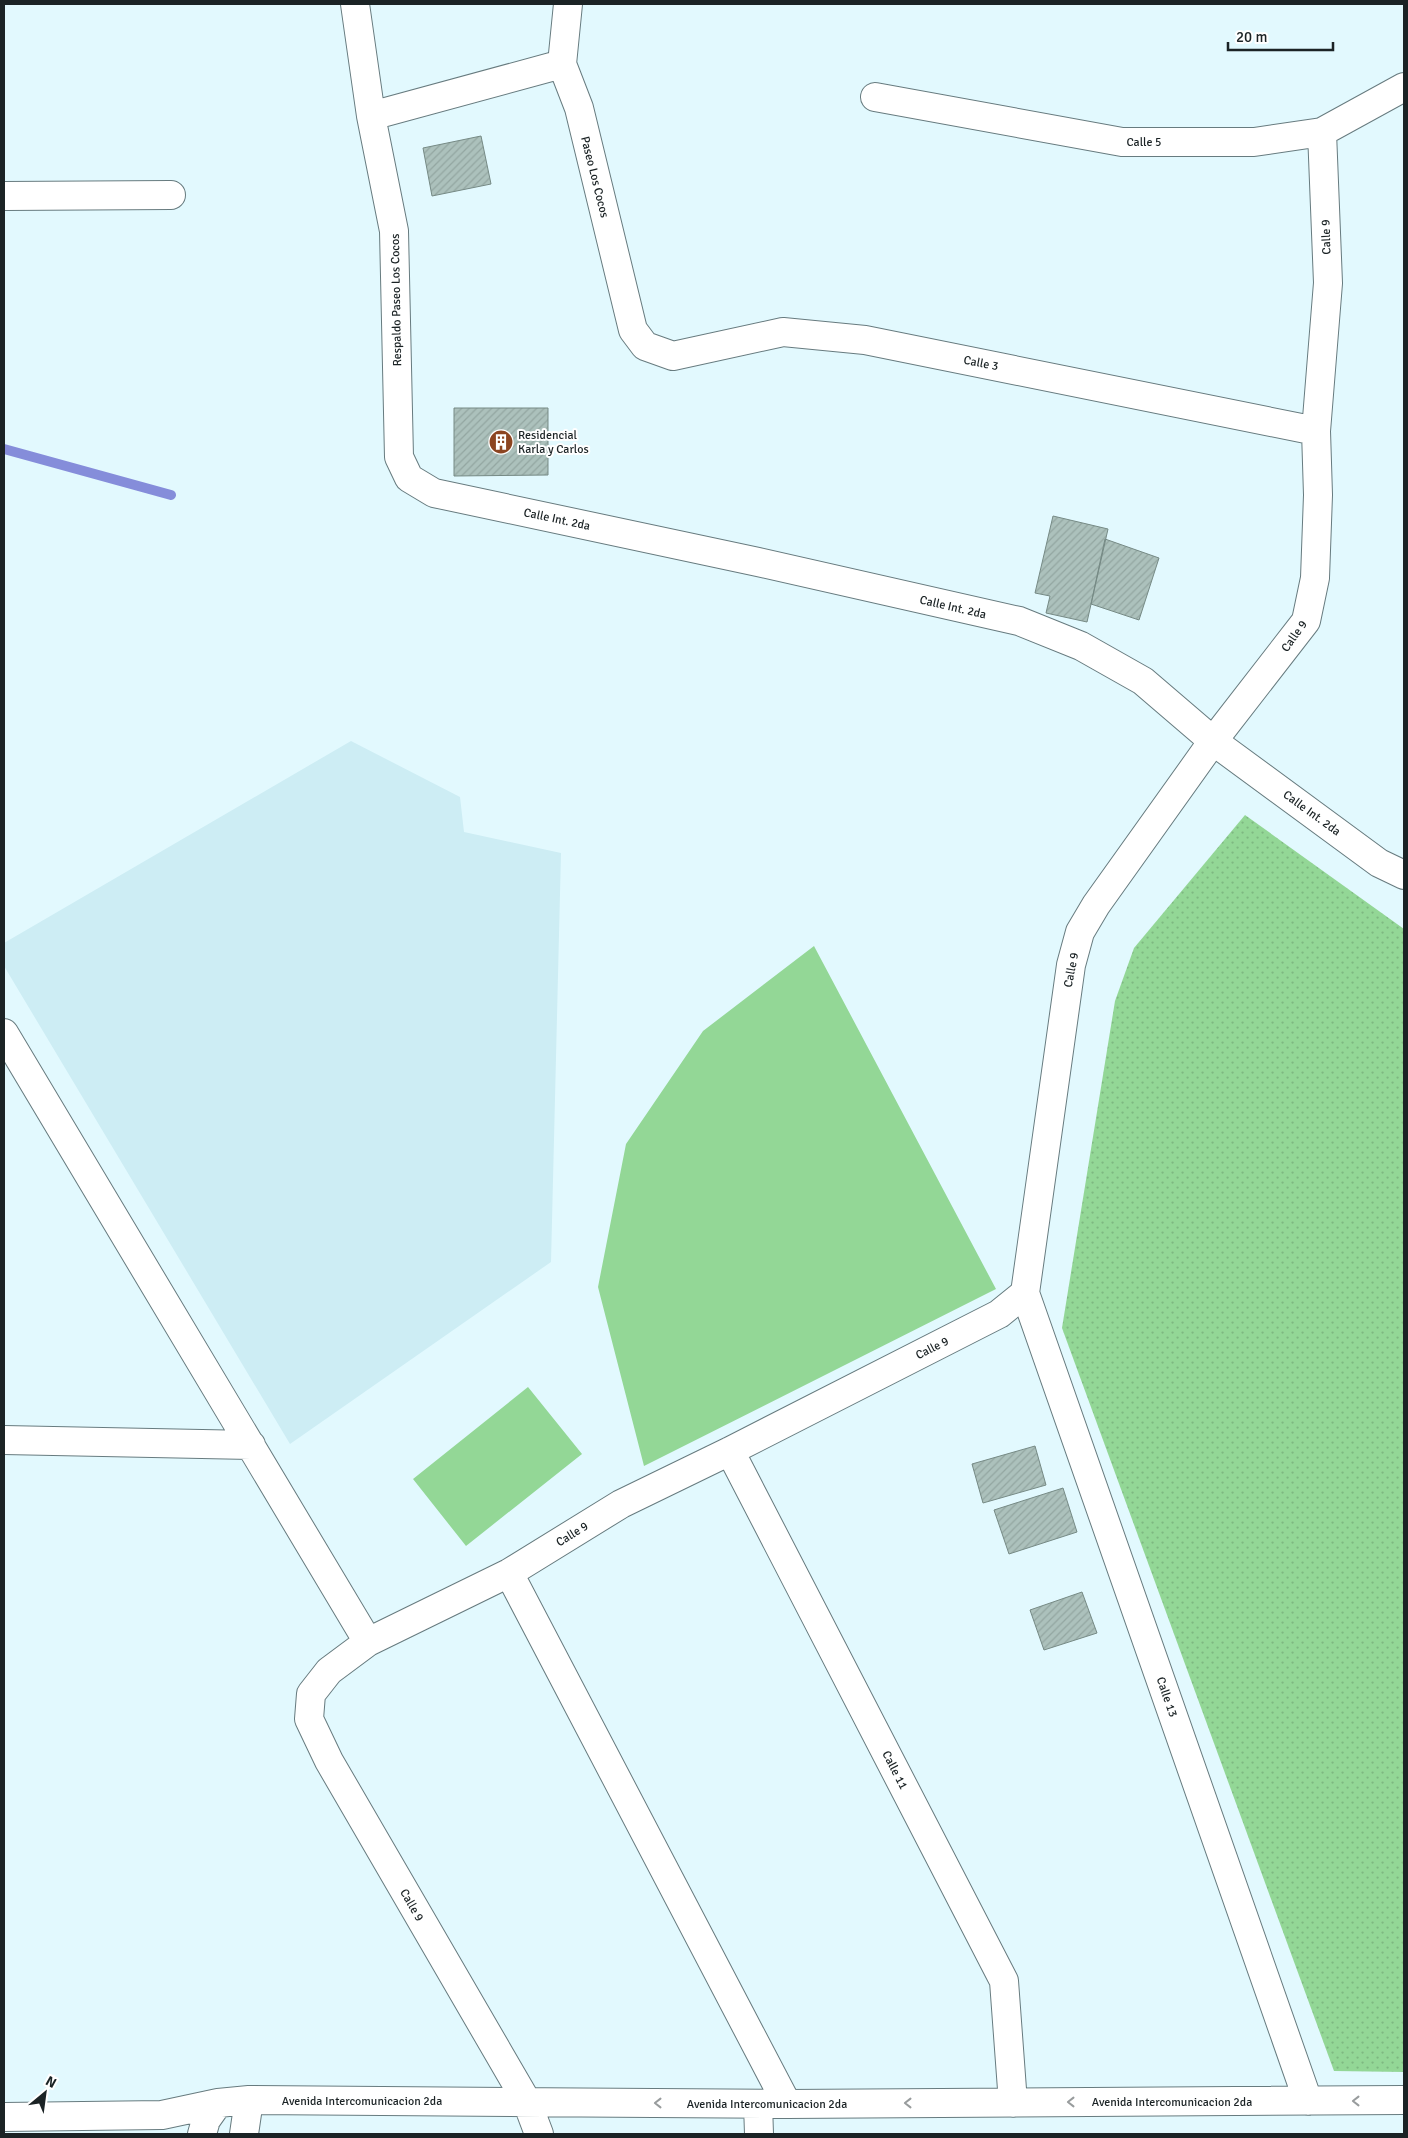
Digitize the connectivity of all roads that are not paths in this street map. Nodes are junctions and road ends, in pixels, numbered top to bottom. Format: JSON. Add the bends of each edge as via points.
{"nodes":[{"id":1,"x":355,"y":4,"type":"edge"},
{"id":2,"x":568,"y":4,"type":"edge"},
{"id":3,"x":562,"y":64,"type":"junction"},
{"id":4,"x":1404,"y":88,"type":"edge"},
{"id":5,"x":875,"y":97,"type":"dead end"},
{"id":6,"x":371,"y":116,"type":"junction"},
{"id":7,"x":1322,"y":132,"type":"junction"},
{"id":8,"x":171,"y":195,"type":"dead end"},
{"id":9,"x":4,"y":196,"type":"edge"},
{"id":10,"x":645,"y":346,"type":"joint"},
{"id":11,"x":1316,"y":431,"type":"junction"},
{"id":12,"x":434,"y":493,"type":"joint"},
{"id":13,"x":1213,"y":740,"type":"junction"},
{"id":14,"x":1404,"y":875,"type":"edge"},
{"id":15,"x":4,"y":1033,"type":"edge"},
{"id":16,"x":1025,"y":1293,"type":"junction"},
{"id":17,"x":4,"y":1440,"type":"edge"},
{"id":18,"x":251,"y":1445,"type":"junction"},
{"id":19,"x":730,"y":1451,"type":"junction"},
{"id":20,"x":509,"y":1573,"type":"junction"},
{"id":21,"x":368,"y":1642,"type":"junction"},
{"id":22,"x":249,"y":2100,"type":"junction"},
{"id":23,"x":1404,"y":2100,"type":"edge"},
{"id":24,"x":1308,"y":2101,"type":"junction"},
{"id":25,"x":527,"y":2102,"type":"junction"},
{"id":26,"x":218,"y":2103,"type":"junction"},
{"id":27,"x":1013,"y":2103,"type":"junction"},
{"id":28,"x":758,"y":2104,"type":"junction"},
{"id":29,"x":787,"y":2104,"type":"junction"},
{"id":30,"x":162,"y":2115,"type":"junction"},
{"id":31,"x":4,"y":2116,"type":"edge"},
{"id":32,"x":185,"y":2134,"type":"edge"},
{"id":33,"x":202,"y":2134,"type":"edge"},
{"id":34,"x":244,"y":2134,"type":"edge"},
{"id":35,"x":539,"y":2134,"type":"edge"},
{"id":36,"x":759,"y":2134,"type":"edge"}],
"edges":[{"from":1,"to":6,"type":"street","name":"Respaldo Paseo Los Cocos"},
{"from":2,"to":3,"type":"street","name":"Paseo Los Cocos"},
{"from":3,"to":6,"type":"street"},
{"from":3,"to":10,"type":"street","name":"Paseo Los Cocos","via":[[579,108],[633,330]]},
{"from":4,"to":7,"type":"street","name":"Calle 5"},
{"from":5,"to":7,"type":"street","name":"Calle 5","via":[[1122,142],[1254,142]]},
{"from":6,"to":12,"type":"street","name":"Respaldo Paseo Los Cocos","via":[[394,231],[399,457],[409,478]]},
{"from":7,"to":11,"type":"street","name":"Calle 9","via":[[1328,283]]},
{"from":8,"to":9,"type":"street"},
{"from":10,"to":11,"type":"street","name":"Calle 3","via":[[673,356],[783,332],[865,340]]},
{"from":11,"to":13,"type":"street","name":"Calle 9","via":[[1315,578],[1306,621]]},
{"from":12,"to":13,"type":"street","name":"Calle Int. 2da","via":[[1019,622],[1081,646],[1143,681]]},
{"from":13,"to":14,"type":"street","name":"Calle Int. 2da","via":[[1379,863]]},
{"from":13,"to":16,"type":"street","name":"Calle 9","via":[[1080,932],[1071,965]]},
{"from":15,"to":18,"type":"street"},
{"from":16,"to":19,"type":"street","name":"Calle 9","via":[[999,1314]]},
{"from":16,"to":24,"type":"street","name":"Calle 13"},
{"from":17,"to":18,"type":"street"},
{"from":18,"to":21,"type":"street"},
{"from":19,"to":20,"type":"street","name":"Calle 9","via":[[621,1504]]},
{"from":19,"to":27,"type":"street","name":"Calle 11","via":[[1004,1981]]},
{"from":20,"to":21,"type":"street","name":"Calle 9"},
{"from":20,"to":29,"type":"street"},
{"from":21,"to":25,"type":"street","name":"Calle 9","via":[[329,1671],[312,1694],[310,1719],[329,1761]]},
{"from":22,"to":25,"type":"street","name":"Avenida Intercomunicacion 2da"},
{"from":22,"to":26,"type":"street","name":"Avenida Intercomunicacion 2da"},
{"from":22,"to":34,"type":"street"},
{"from":23,"to":24,"type":"street","name":"Avenida Intercomunicacion 2da","one_way":true},
{"from":24,"to":27,"type":"street","name":"Avenida Intercomunicacion 2da","one_way":true},
{"from":28,"to":25,"type":"street","name":"Avenida Intercomunicacion 2da","one_way":true},
{"from":25,"to":35,"type":"street","name":"Calle 9"},
{"from":26,"to":30,"type":"street","name":"Avenida Intercomunicacion 2da"},
{"from":26,"to":33,"type":"street","via":[[206,2120]]},
{"from":27,"to":29,"type":"street","name":"Avenida Intercomunicacion 2da","one_way":true},
{"from":28,"to":29,"type":"street","name":"Avenida Intercomunicacion 2da"},
{"from":28,"to":36,"type":"street"},
{"from":30,"to":31,"type":"street","name":"Avenida Intercomunicacion 2da"},
{"from":30,"to":32,"type":"street"}]}
